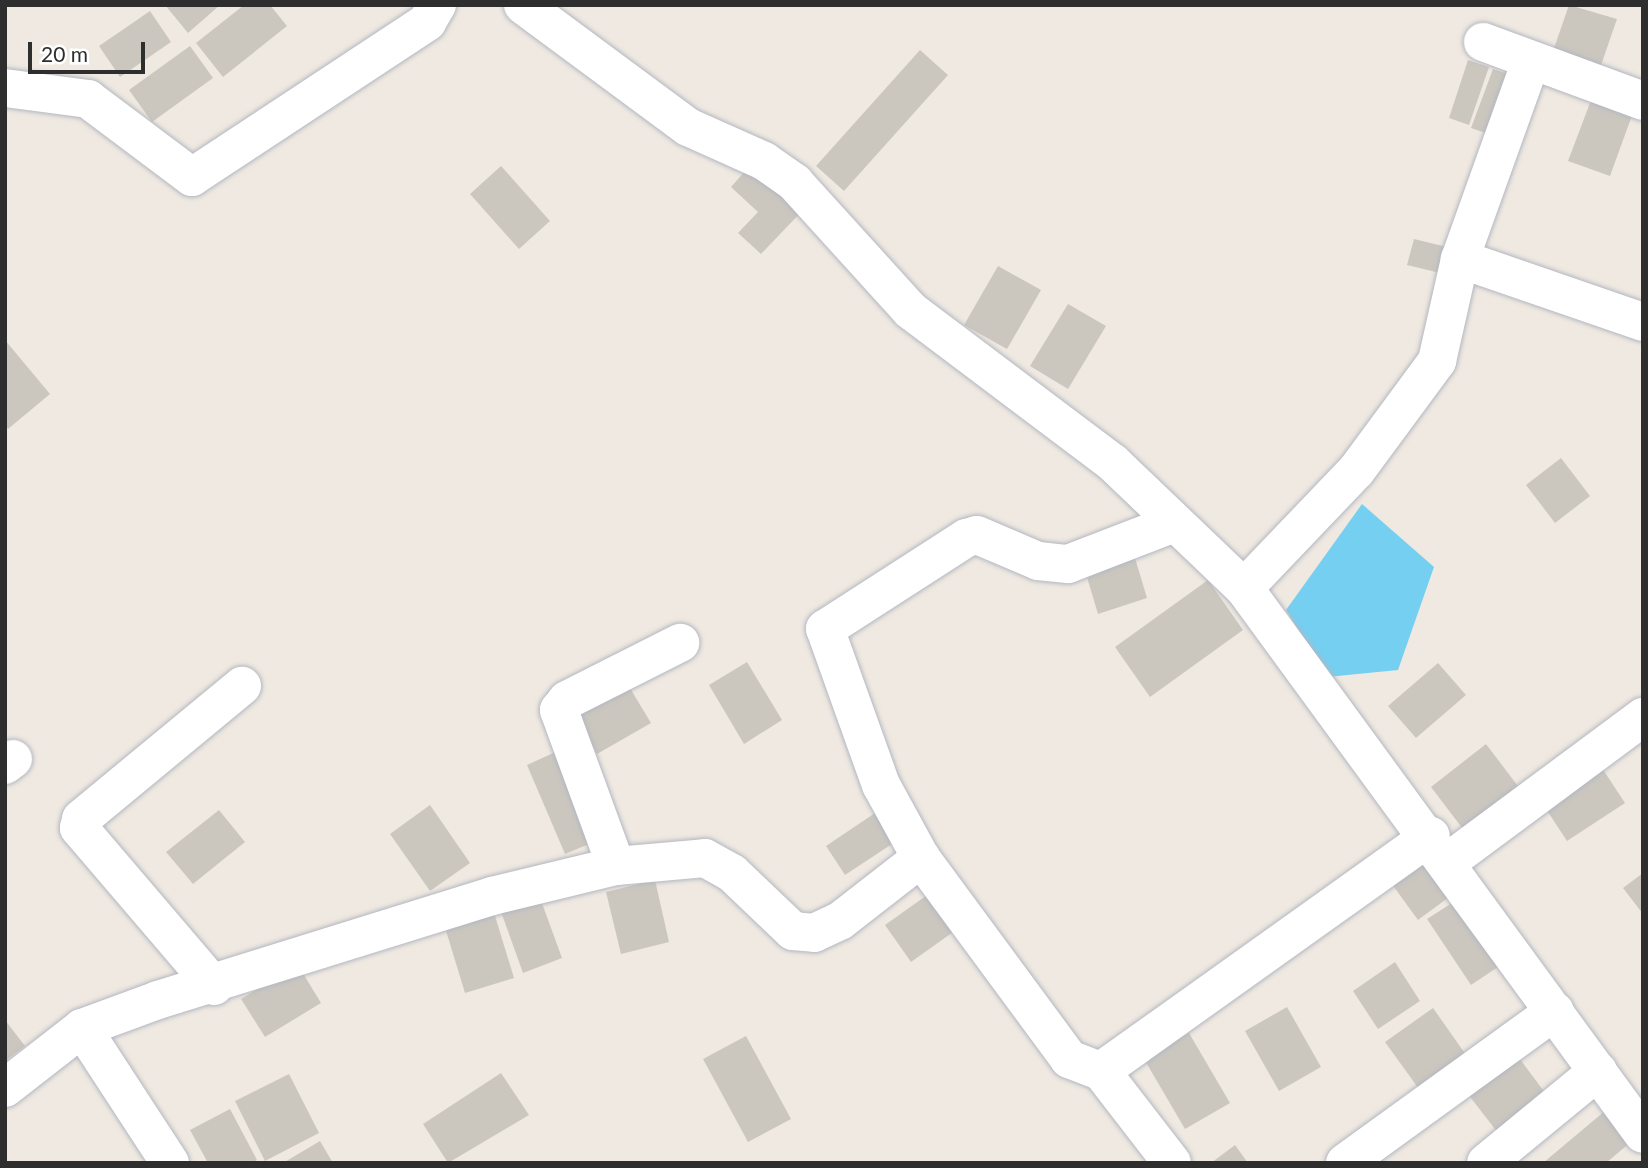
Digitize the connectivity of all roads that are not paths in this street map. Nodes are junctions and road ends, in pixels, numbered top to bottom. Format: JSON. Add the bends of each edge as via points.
{"nodes":[{"id":1,"x":437,"y":5,"type":"edge"},
{"id":2,"x":523,"y":5,"type":"edge"},
{"id":3,"x":1483,"y":42,"type":"dead end"},
{"id":4,"x":1530,"y":63,"type":"junction"},
{"id":5,"x":5,"y":88,"type":"edge"},
{"id":6,"x":1643,"y":101,"type":"edge"},
{"id":7,"x":1460,"y":259,"type":"junction"},
{"id":8,"x":1643,"y":322,"type":"edge"},
{"id":9,"x":1174,"y":523,"type":"junction"},
{"id":10,"x":1244,"y":588,"type":"junction"},
{"id":11,"x":680,"y":643,"type":"dead end"},
{"id":12,"x":242,"y":687,"type":"dead end"},
{"id":13,"x":1643,"y":717,"type":"edge"},
{"id":14,"x":1440,"y":848,"type":"junction"},
{"id":15,"x":921,"y":858,"type":"junction"},
{"id":16,"x":616,"y":866,"type":"junction"},
{"id":17,"x":214,"y":986,"type":"junction"},
{"id":18,"x":1555,"y":1011,"type":"junction"},
{"id":19,"x":82,"y":1028,"type":"junction"},
{"id":20,"x":1101,"y":1071,"type":"junction"},
{"id":21,"x":1598,"y":1071,"type":"junction"},
{"id":22,"x":5,"y":1088,"type":"edge"},
{"id":23,"x":1643,"y":1133,"type":"edge"},
{"id":24,"x":170,"y":1163,"type":"edge"},
{"id":25,"x":1172,"y":1163,"type":"edge"},
{"id":26,"x":1345,"y":1163,"type":"edge"},
{"id":27,"x":1486,"y":1163,"type":"edge"}],
"edges":[{"from":1,"to":5,"type":"street","via":[[427,22],[192,177],[88,99]]},
{"from":2,"to":9,"type":"street","via":[[688,127],[764,161],[794,183],[910,310],[1112,462]]},
{"from":3,"to":4,"type":"street"},
{"from":4,"to":6,"type":"street"},
{"from":4,"to":7,"type":"street"},
{"from":7,"to":8,"type":"street","via":[[1620,309]]},
{"from":7,"to":10,"type":"street","via":[[1437,361],[1356,471]]},
{"from":9,"to":10,"type":"street"},
{"from":9,"to":15,"type":"street","via":[[1068,564],[1038,561],[977,535],[966,538],[825,629],[881,785]]},
{"from":10,"to":14,"type":"street"},
{"from":11,"to":16,"type":"street","via":[[567,700],[559,710]]},
{"from":12,"to":17,"type":"street","via":[[81,819],[79,828]]},
{"from":13,"to":14,"type":"street"},
{"from":14,"to":18,"type":"street"},
{"from":14,"to":20,"type":"street"},
{"from":15,"to":16,"type":"street","via":[[840,921],[814,933],[793,931],[732,873],[705,858]]},
{"from":15,"to":20,"type":"street","via":[[1069,1059]]},
{"from":16,"to":17,"type":"street","via":[[492,896]]},
{"from":17,"to":19,"type":"street"},
{"from":18,"to":21,"type":"street"},
{"from":18,"to":26,"type":"street"},
{"from":19,"to":22,"type":"street"},
{"from":19,"to":24,"type":"street"},
{"from":20,"to":25,"type":"street"},
{"from":21,"to":23,"type":"street"},
{"from":21,"to":27,"type":"street"}]}
